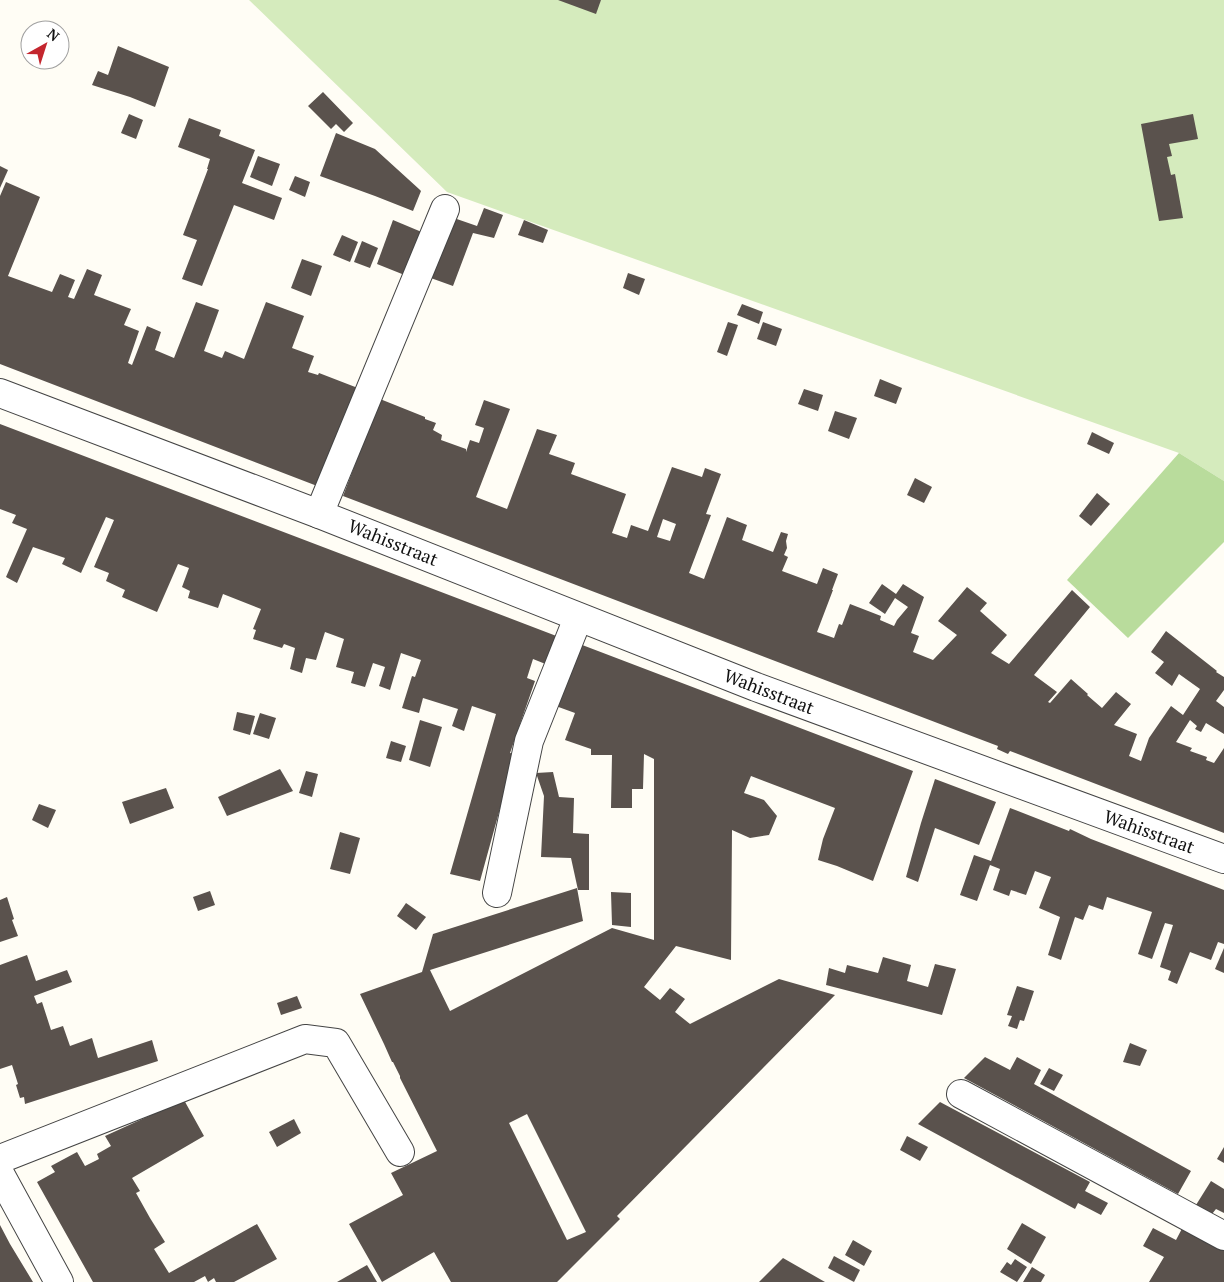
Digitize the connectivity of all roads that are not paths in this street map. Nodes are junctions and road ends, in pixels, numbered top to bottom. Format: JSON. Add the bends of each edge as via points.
{"nodes":[{"id":1,"x":445,"y":209,"type":"dead end"},
{"id":2,"x":0,"y":393,"type":"edge"},
{"id":3,"x":319,"y":514,"type":"junction"},
{"id":4,"x":578,"y":618,"type":"junction"},
{"id":5,"x":1224,"y":859,"type":"edge"},
{"id":6,"x":497,"y":893,"type":"dead end"},
{"id":7,"x":961,"y":1094,"type":"dead end"},
{"id":8,"x":400,"y":1152,"type":"dead end"},
{"id":9,"x":0,"y":1159,"type":"edge"},
{"id":10,"x":0,"y":1174,"type":"edge"},
{"id":11,"x":1224,"y":1236,"type":"edge"},
{"id":12,"x":59,"y":1282,"type":"edge"}],
"edges":[{"from":1,"to":3,"type":"street"},
{"from":2,"to":3,"type":"street","name":"Wahisstraat"},
{"from":3,"to":4,"type":"street","name":"Wahisstraat"},
{"from":4,"to":5,"type":"street","name":"Wahisstraat"},
{"from":4,"to":6,"type":"street","via":[[529,740]]},
{"from":7,"to":11,"type":"street"},
{"from":8,"to":9,"type":"street","via":[[336,1042],[305,1039]]},
{"from":10,"to":12,"type":"street"}]}
